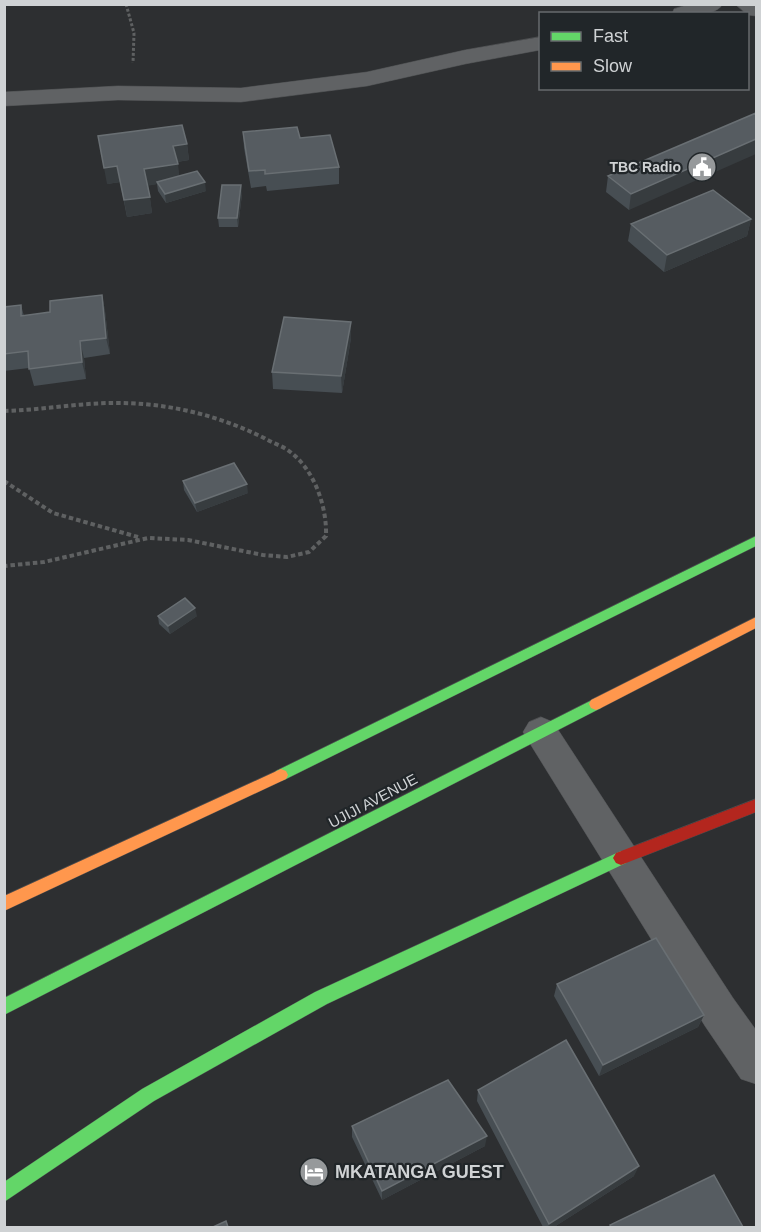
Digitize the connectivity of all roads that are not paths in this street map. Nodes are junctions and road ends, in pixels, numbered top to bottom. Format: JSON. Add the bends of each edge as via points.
{"nodes":[{"id":1,"x":713,"y":4,"type":"edge"},
{"id":2,"x":745,"y":4,"type":"edge"},
{"id":3,"x":756,"y":10,"type":"edge"},
{"id":4,"x":688,"y":12,"type":"edge"},
{"id":5,"x":539,"y":44,"type":"edge"},
{"id":6,"x":4,"y":99,"type":"edge"},
{"id":7,"x":756,"y":541,"type":"edge"},
{"id":8,"x":756,"y":622,"type":"edge"},
{"id":9,"x":541,"y":732,"type":"junction"},
{"id":10,"x":756,"y":806,"type":"edge"},
{"id":11,"x":622,"y":857,"type":"junction"},
{"id":12,"x":4,"y":904,"type":"edge"},
{"id":13,"x":4,"y":1007,"type":"edge"},
{"id":14,"x":756,"y":1064,"type":"edge"},
{"id":15,"x":4,"y":1192,"type":"edge"}],
"edges":[{"from":1,"to":4,"type":"street"},
{"from":2,"to":3,"type":"street"},
{"from":5,"to":6,"type":"street","via":[[367,79],[241,95],[118,93]]},
{"from":7,"to":12,"type":"street","via":[[371,733]]},
{"from":8,"to":9,"type":"street","name":"UJIJI AVENUE"},
{"from":9,"to":11,"type":"street"},
{"from":9,"to":13,"type":"street","name":"UJIJI AVENUE"},
{"from":10,"to":11,"type":"street"},
{"from":11,"to":14,"type":"street"},
{"from":11,"to":15,"type":"street","via":[[321,999],[148,1095]]}]}
